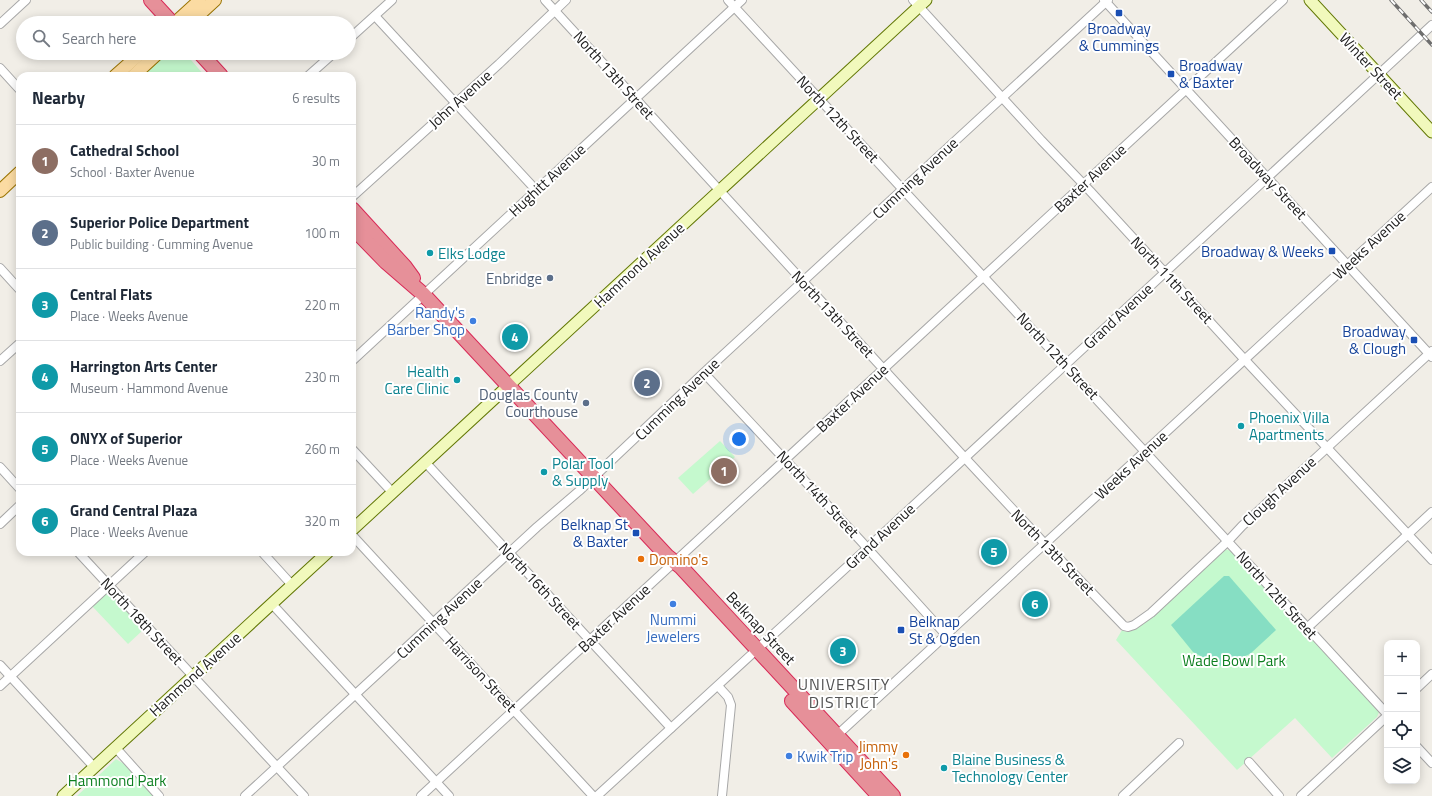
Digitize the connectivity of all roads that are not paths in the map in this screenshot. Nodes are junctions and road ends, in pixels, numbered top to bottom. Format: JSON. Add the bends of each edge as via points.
{"nodes":[{"id":1,"x":26,"y":0,"type":"edge"},
{"id":2,"x":151,"y":0,"type":"edge"},
{"id":3,"x":200,"y":0,"type":"edge"},
{"id":4,"x":215,"y":0,"type":"edge"},
{"id":5,"x":392,"y":0,"type":"edge"},
{"id":6,"x":545,"y":0,"type":"edge"},
{"id":7,"x":566,"y":0,"type":"edge"},
{"id":8,"x":728,"y":0,"type":"edge"},
{"id":9,"x":742,"y":0,"type":"edge"},
{"id":10,"x":1283,"y":0,"type":"edge"},
{"id":11,"x":1310,"y":0,"type":"edge"},
{"id":12,"x":1106,"y":1,"type":"edge"},
{"id":13,"x":919,"y":2,"type":"edge"},
{"id":14,"x":734,"y":7,"type":"junction"},
{"id":15,"x":555,"y":11,"type":"junction"},
{"id":16,"x":166,"y":16,"type":"edge"},
{"id":17,"x":181,"y":16,"type":"edge"},
{"id":18,"x":198,"y":16,"type":"edge"},
{"id":19,"x":375,"y":16,"type":"junction"},
{"id":20,"x":0,"y":24,"type":"edge"},
{"id":21,"x":1432,"y":25,"type":"edge"},
{"id":22,"x":356,"y":33,"type":"edge"},
{"id":23,"x":133,"y":60,"type":"edge"},
{"id":24,"x":150,"y":60,"type":"edge"},
{"id":25,"x":206,"y":60,"type":"edge"},
{"id":26,"x":326,"y":60,"type":"edge"},
{"id":27,"x":0,"y":68,"type":"edge"},
{"id":28,"x":120,"y":72,"type":"edge"},
{"id":29,"x":137,"y":72,"type":"edge"},
{"id":30,"x":217,"y":72,"type":"edge"},
{"id":31,"x":313,"y":72,"type":"edge"},
{"id":32,"x":1379,"y":74,"type":"junction"},
{"id":33,"x":16,"y":86,"type":"edge"},
{"id":34,"x":1186,"y":90,"type":"junction"},
{"id":35,"x":635,"y":98,"type":"junction"},
{"id":36,"x":820,"y":98,"type":"junction"},
{"id":37,"x":1002,"y":98,"type":"junction"},
{"id":38,"x":456,"y":103,"type":"junction"},
{"id":39,"x":1432,"y":132,"type":"edge"},
{"id":40,"x":16,"y":176,"type":"edge"},
{"id":41,"x":1267,"y":177,"type":"junction"},
{"id":42,"x":1084,"y":184,"type":"junction"},
{"id":43,"x":1432,"y":187,"type":"edge"},
{"id":44,"x":903,"y":189,"type":"junction"},
{"id":45,"x":536,"y":190,"type":"junction"},
{"id":46,"x":0,"y":191,"type":"edge"},
{"id":47,"x":719,"y":191,"type":"junction"},
{"id":48,"x":356,"y":193,"type":"edge"},
{"id":49,"x":356,"y":213,"type":"edge"},
{"id":50,"x":356,"y":231,"type":"edge"},
{"id":51,"x":1347,"y":265,"type":"junction"},
{"id":52,"x":0,"y":268,"type":"edge"},
{"id":53,"x":1164,"y":273,"type":"junction"},
{"id":54,"x":984,"y":276,"type":"junction"},
{"id":55,"x":803,"y":282,"type":"junction"},
{"id":56,"x":16,"y":286,"type":"edge"},
{"id":57,"x":423,"y":294,"type":"junction"},
{"id":58,"x":16,"y":347,"type":"edge"},
{"id":59,"x":1431,"y":354,"type":"edge"},
{"id":60,"x":356,"y":356,"type":"edge"},
{"id":61,"x":1245,"y":360,"type":"junction"},
{"id":62,"x":0,"y":361,"type":"edge"},
{"id":63,"x":1065,"y":364,"type":"junction"},
{"id":64,"x":884,"y":368,"type":"junction"},
{"id":65,"x":704,"y":373,"type":"junction"},
{"id":66,"x":509,"y":386,"type":"junction"},
{"id":67,"x":1326,"y":447,"type":"junction"},
{"id":68,"x":1145,"y":451,"type":"junction"},
{"id":69,"x":356,"y":453,"type":"edge"},
{"id":70,"x":965,"y":458,"type":"junction"},
{"id":71,"x":785,"y":460,"type":"junction"},
{"id":72,"x":426,"y":463,"type":"junction"},
{"id":73,"x":0,"y":467,"type":"edge"},
{"id":74,"x":594,"y":477,"type":"junction"},
{"id":75,"x":16,"y":485,"type":"edge"},
{"id":76,"x":393,"y":493,"type":"junction"},
{"id":77,"x":16,"y":509,"type":"edge"},
{"id":78,"x":1432,"y":512,"type":"edge"},
{"id":79,"x":0,"y":524,"type":"edge"},
{"id":80,"x":356,"y":526,"type":"edge"},
{"id":81,"x":1408,"y":534,"type":"junction"},
{"id":82,"x":356,"y":539,"type":"edge"},
{"id":83,"x":1228,"y":541,"type":"junction"},
{"id":84,"x":1045,"y":544,"type":"junction"},
{"id":85,"x":867,"y":548,"type":"junction"},
{"id":86,"x":509,"y":553,"type":"junction"},
{"id":87,"x":82,"y":556,"type":"edge"},
{"id":88,"x":141,"y":556,"type":"edge"},
{"id":89,"x":266,"y":556,"type":"edge"},
{"id":90,"x":324,"y":556,"type":"edge"},
{"id":91,"x":1432,"y":560,"type":"edge"},
{"id":92,"x":670,"y":561,"type":"junction"},
{"id":93,"x":109,"y":585,"type":"junction"},
{"id":94,"x":292,"y":585,"type":"junction"},
{"id":95,"x":272,"y":604,"type":"junction"},
{"id":96,"x":433,"y":623,"type":"junction"},
{"id":97,"x":1124,"y":626,"type":"joint"},
{"id":98,"x":1307,"y":628,"type":"junction"},
{"id":99,"x":946,"y":635,"type":"junction"},
{"id":100,"x":590,"y":640,"type":"junction"},
{"id":101,"x":754,"y":653,"type":"junction"},
{"id":102,"x":0,"y":665,"type":"edge"},
{"id":103,"x":1432,"y":674,"type":"edge"},
{"id":104,"x":193,"y":676,"type":"junction"},
{"id":105,"x":11,"y":677,"type":"junction"},
{"id":106,"x":1420,"y":685,"type":"edge"},
{"id":107,"x":0,"y":686,"type":"edge"},
{"id":108,"x":718,"y":686,"type":"junction"},
{"id":109,"x":355,"y":694,"type":"junction"},
{"id":110,"x":513,"y":710,"type":"junction"},
{"id":111,"x":1384,"y":712,"type":"edge"},
{"id":112,"x":1384,"y":718,"type":"edge"},
{"id":113,"x":671,"y":728,"type":"junction"},
{"id":114,"x":833,"y":739,"type":"junction"},
{"id":115,"x":1179,"y":743,"type":"dead end"},
{"id":116,"x":115,"y":747,"type":"junction"},
{"id":117,"x":1418,"y":748,"type":"edge"},
{"id":118,"x":1249,"y":762,"type":"dead end"},
{"id":119,"x":1432,"y":763,"type":"edge"},
{"id":120,"x":277,"y":766,"type":"junction"},
{"id":121,"x":94,"y":767,"type":"junction"},
{"id":122,"x":436,"y":782,"type":"junction"},
{"id":123,"x":63,"y":796,"type":"edge"},
{"id":124,"x":159,"y":796,"type":"edge"},
{"id":125,"x":245,"y":796,"type":"edge"},
{"id":126,"x":304,"y":796,"type":"edge"},
{"id":127,"x":421,"y":796,"type":"edge"},
{"id":128,"x":449,"y":796,"type":"edge"},
{"id":129,"x":593,"y":796,"type":"edge"},
{"id":130,"x":597,"y":796,"type":"edge"},
{"id":131,"x":722,"y":796,"type":"edge"},
{"id":132,"x":879,"y":796,"type":"edge"},
{"id":133,"x":893,"y":796,"type":"edge"},
{"id":134,"x":1123,"y":796,"type":"edge"},
{"id":135,"x":1280,"y":796,"type":"edge"},
{"id":136,"x":1301,"y":796,"type":"edge"}],
"edges":[{"from":1,"to":20,"type":"street"},
{"from":2,"to":16,"type":"highway"},
{"from":3,"to":17,"type":"main road"},
{"from":4,"to":18,"type":"main road"},
{"from":5,"to":19,"type":"street"},
{"from":6,"to":15,"type":"street","name":"North 13th Street"},
{"from":7,"to":15,"type":"street","name":"John Avenue"},
{"from":8,"to":14,"type":"street","name":"North 12th Street"},
{"from":9,"to":14,"type":"street","name":"Hughitt Avenue"},
{"from":10,"to":34,"type":"street","name":"Baxter Avenue"},
{"from":11,"to":32,"type":"street","name":"Winter Street"},
{"from":12,"to":34,"type":"street","name":"Broadway Street"},
{"from":12,"to":37,"type":"street","name":"Cumming Avenue"},
{"from":13,"to":36,"type":"street","name":"Hammond Avenue"},
{"from":13,"to":37,"type":"street","name":"North 11th Street"},
{"from":14,"to":35,"type":"street","name":"Hughitt Avenue"},
{"from":14,"to":36,"type":"street","name":"North 12th Street"},
{"from":15,"to":35,"type":"street","name":"North 13th Street"},
{"from":15,"to":38,"type":"street","name":"John Avenue"},
{"from":19,"to":22,"type":"street"},
{"from":19,"to":38,"type":"street"},
{"from":21,"to":32,"type":"street","name":"Grand Avenue"},
{"from":23,"to":28,"type":"main road"},
{"from":24,"to":29,"type":"main road"},
{"from":25,"to":30,"type":"highway"},
{"from":26,"to":31,"type":"street"},
{"from":27,"to":33,"type":"street"},
{"from":32,"to":39,"type":"street","name":"Winter Street"},
{"from":32,"to":41,"type":"street","name":"Grand Avenue"},
{"from":34,"to":41,"type":"street","name":"Broadway Street"},
{"from":34,"to":42,"type":"street","name":"Baxter Avenue"},
{"from":35,"to":45,"type":"street","name":"Hughitt Avenue"},
{"from":35,"to":47,"type":"street","name":"North 13th Street"},
{"from":36,"to":44,"type":"street","name":"North 12th Street"},
{"from":36,"to":47,"type":"street","name":"Hammond Avenue"},
{"from":37,"to":42,"type":"street","name":"North 11th Street"},
{"from":37,"to":44,"type":"street","name":"Cumming Avenue"},
{"from":38,"to":45,"type":"street"},
{"from":38,"to":48,"type":"street","name":"John Avenue"},
{"from":40,"to":46,"type":"main road"},
{"from":41,"to":51,"type":"street","name":"Broadway Street"},
{"from":41,"to":53,"type":"street","name":"Grand Avenue"},
{"from":42,"to":53,"type":"street","name":"North 11th Street"},
{"from":42,"to":54,"type":"street","name":"Baxter Avenue"},
{"from":43,"to":51,"type":"street","name":"Weeks Avenue"},
{"from":44,"to":54,"type":"street","name":"North 12th Street"},
{"from":44,"to":55,"type":"street","name":"Cumming Avenue"},
{"from":45,"to":57,"type":"street","name":"Hughitt Avenue"},
{"from":47,"to":55,"type":"street","name":"North 13th Street"},
{"from":47,"to":66,"type":"street","name":"Hammond Avenue"},
{"from":49,"to":57,"type":"highway","name":"Belknap Street","via":[[405,267]]},
{"from":50,"to":57,"type":"highway","name":"Belknap Street"},
{"from":51,"to":59,"type":"street","name":"Broadway Street"},
{"from":51,"to":61,"type":"street","name":"Weeks Avenue"},
{"from":52,"to":56,"type":"street"},
{"from":53,"to":61,"type":"street","name":"North 11th Street"},
{"from":53,"to":63,"type":"street","name":"Grand Avenue"},
{"from":54,"to":63,"type":"street","name":"North 12th Street"},
{"from":54,"to":64,"type":"street","name":"Baxter Avenue"},
{"from":55,"to":64,"type":"street","name":"North 13th Street"},
{"from":55,"to":65,"type":"street","name":"Cumming Avenue"},
{"from":57,"to":60,"type":"street","name":"Hughitt Avenue"},
{"from":57,"to":66,"type":"highway","name":"Belknap Street"},
{"from":58,"to":62,"type":"street"},
{"from":59,"to":67,"type":"street","name":"Clough Avenue"},
{"from":61,"to":67,"type":"street","name":"North 11th Street"},
{"from":61,"to":68,"type":"street","name":"Weeks Avenue"},
{"from":63,"to":68,"type":"street","name":"North 12th Street"},
{"from":63,"to":70,"type":"street","name":"Grand Avenue"},
{"from":64,"to":70,"type":"street","name":"North 13th Street"},
{"from":64,"to":71,"type":"street","name":"Baxter Avenue"},
{"from":65,"to":71,"type":"street","name":"North 14th Street"},
{"from":65,"to":74,"type":"street","name":"Cumming Avenue"},
{"from":66,"to":72,"type":"street","name":"Hammond Avenue"},
{"from":66,"to":74,"type":"highway","name":"Belknap Street"},
{"from":67,"to":81,"type":"street","name":"North 11th Street"},
{"from":67,"to":83,"type":"street","name":"Clough Avenue"},
{"from":68,"to":83,"type":"street","name":"North 12th Street"},
{"from":68,"to":84,"type":"street","name":"Weeks Avenue"},
{"from":69,"to":76,"type":"street"},
{"from":70,"to":84,"type":"street","name":"North 13th Street"},
{"from":70,"to":85,"type":"street","name":"Grand Avenue"},
{"from":71,"to":85,"type":"street","name":"North 14th Street"},
{"from":71,"to":92,"type":"street","name":"Baxter Avenue"},
{"from":72,"to":76,"type":"street","name":"Hammond Avenue"},
{"from":72,"to":86,"type":"street","name":"North 16th Street"},
{"from":73,"to":75,"type":"street"},
{"from":74,"to":86,"type":"street","name":"Cumming Avenue"},
{"from":74,"to":92,"type":"highway","name":"Belknap Street"},
{"from":76,"to":80,"type":"street","name":"Hammond Avenue"},
{"from":77,"to":79,"type":"street"},
{"from":78,"to":81,"type":"street"},
{"from":81,"to":91,"type":"street","name":"North 11th Street"},
{"from":81,"to":98,"type":"street"},
{"from":82,"to":96,"type":"street","name":"Harrison Street"},
{"from":83,"to":97,"type":"street","name":"Clough Avenue","via":[[1152,613],[1134,625]]},
{"from":83,"to":98,"type":"street","name":"North 12th Street"},
{"from":84,"to":97,"type":"street","name":"North 13th Street"},
{"from":84,"to":99,"type":"street","name":"Weeks Avenue"},
{"from":85,"to":99,"type":"street","name":"North 14th Street"},
{"from":85,"to":101,"type":"street","name":"Grand Avenue"},
{"from":86,"to":96,"type":"street","name":"Cumming Avenue"},
{"from":86,"to":100,"type":"street","name":"North 16th Street"},
{"from":87,"to":93,"type":"street","name":"North 18th Street"},
{"from":88,"to":93,"type":"street"},
{"from":89,"to":94,"type":"street"},
{"from":90,"to":94,"type":"street","name":"Hammond Avenue"},
{"from":92,"to":100,"type":"street","name":"Baxter Avenue"},
{"from":92,"to":101,"type":"highway","name":"Belknap Street","via":[[675,573]]},
{"from":93,"to":104,"type":"street","name":"North 18th Street"},
{"from":93,"to":105,"type":"street"},
{"from":94,"to":95,"type":"street","name":"Hammond Avenue"},
{"from":95,"to":104,"type":"street","name":"Hammond Avenue"},
{"from":95,"to":109,"type":"street"},
{"from":96,"to":109,"type":"street","name":"Cumming Avenue"},
{"from":96,"to":110,"type":"street","name":"Harrison Street"},
{"from":98,"to":111,"type":"street","name":"North 12th Street"},
{"from":99,"to":114,"type":"street","name":"Weeks Avenue"},
{"from":100,"to":110,"type":"street","name":"Baxter Avenue"},
{"from":100,"to":113,"type":"street","name":"North 16th Street"},
{"from":101,"to":108,"type":"street","name":"Grand Avenue"},
{"from":101,"to":114,"type":"highway","name":"Belknap Street"},
{"from":102,"to":105,"type":"street"},
{"from":103,"to":106,"type":"street"},
{"from":104,"to":116,"type":"street","name":"Hammond Avenue"},
{"from":104,"to":120,"type":"street","name":"North 18th Street"},
{"from":105,"to":107,"type":"street"},
{"from":105,"to":121,"type":"street"},
{"from":108,"to":113,"type":"street","name":"Grand Avenue"},
{"from":108,"to":131,"type":"street","via":[[728,697],[731,705]]},
{"from":109,"to":120,"type":"street","name":"Cumming Avenue"},
{"from":109,"to":122,"type":"street"},
{"from":110,"to":122,"type":"street","name":"Baxter Avenue"},
{"from":110,"to":129,"type":"street","name":"Harrison Street"},
{"from":112,"to":136,"type":"street"},
{"from":113,"to":130,"type":"street","name":"Grand Avenue"},
{"from":114,"to":132,"type":"highway","name":"Belknap Street"},
{"from":114,"to":133,"type":"highway","name":"Belknap Street"},
{"from":115,"to":134,"type":"street"},
{"from":116,"to":121,"type":"street","name":"Hammond Avenue"},
{"from":116,"to":124,"type":"street"},
{"from":117,"to":119,"type":"street"},
{"from":118,"to":135,"type":"street"},
{"from":120,"to":125,"type":"street","name":"Cumming Avenue"},
{"from":120,"to":126,"type":"street","name":"North 18th Street"},
{"from":121,"to":123,"type":"street","name":"Hammond Avenue"},
{"from":122,"to":127,"type":"street","name":"Baxter Avenue"},
{"from":122,"to":128,"type":"street"}]}
